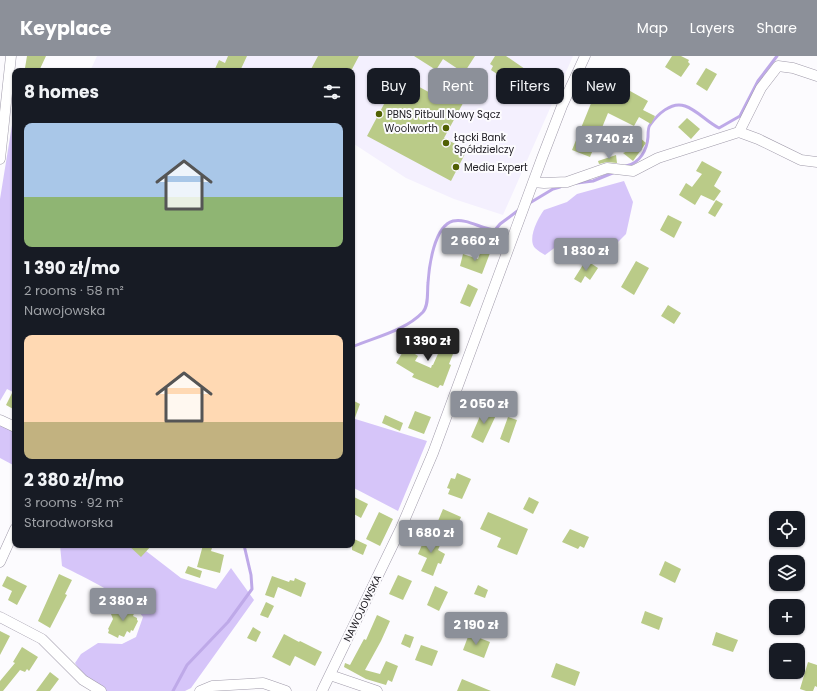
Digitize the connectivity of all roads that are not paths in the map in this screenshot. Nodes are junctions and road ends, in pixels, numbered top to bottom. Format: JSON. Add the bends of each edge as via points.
{"nodes":[{"id":1,"x":11,"y":56,"type":"edge"},
{"id":2,"x":585,"y":56,"type":"edge"},
{"id":3,"x":817,"y":76,"type":"edge"},
{"id":4,"x":739,"y":132,"type":"junction"},
{"id":5,"x":0,"y":159,"type":"edge"},
{"id":6,"x":817,"y":162,"type":"edge"},
{"id":7,"x":533,"y":182,"type":"junction"},
{"id":8,"x":0,"y":420,"type":"edge"},
{"id":9,"x":12,"y":426,"type":"edge"},
{"id":10,"x":12,"y":536,"type":"edge"},
{"id":11,"x":0,"y":562,"type":"edge"},
{"id":12,"x":0,"y":617,"type":"edge"},
{"id":13,"x":330,"y":675,"type":"junction"},
{"id":14,"x":101,"y":691,"type":"edge"},
{"id":15,"x":200,"y":691,"type":"edge"},
{"id":16,"x":286,"y":691,"type":"edge"},
{"id":17,"x":322,"y":691,"type":"edge"},
{"id":18,"x":377,"y":691,"type":"edge"}],
"edges":[{"from":1,"to":5,"type":"street"},
{"from":2,"to":7,"type":"street","name":"NAWOJOWSKA","via":[[562,106]]},
{"from":3,"to":4,"type":"street","via":[[778,66],[761,88]]},
{"from":4,"to":6,"type":"street","via":[[801,160]]},
{"from":4,"to":7,"type":"street","via":[[658,158],[632,172],[608,168],[567,182]]},
{"from":7,"to":13,"type":"street","name":"NAWOJOWSKA","via":[[433,452],[401,528]]},
{"from":8,"to":9,"type":"street"},
{"from":10,"to":11,"type":"street"},
{"from":12,"to":14,"type":"street","via":[[42,639],[82,680]]},
{"from":13,"to":17,"type":"street","name":"NAWOJOWSKA"},
{"from":13,"to":18,"type":"street"},
{"from":15,"to":16,"type":"street","via":[[212,686],[263,683]]}]}
